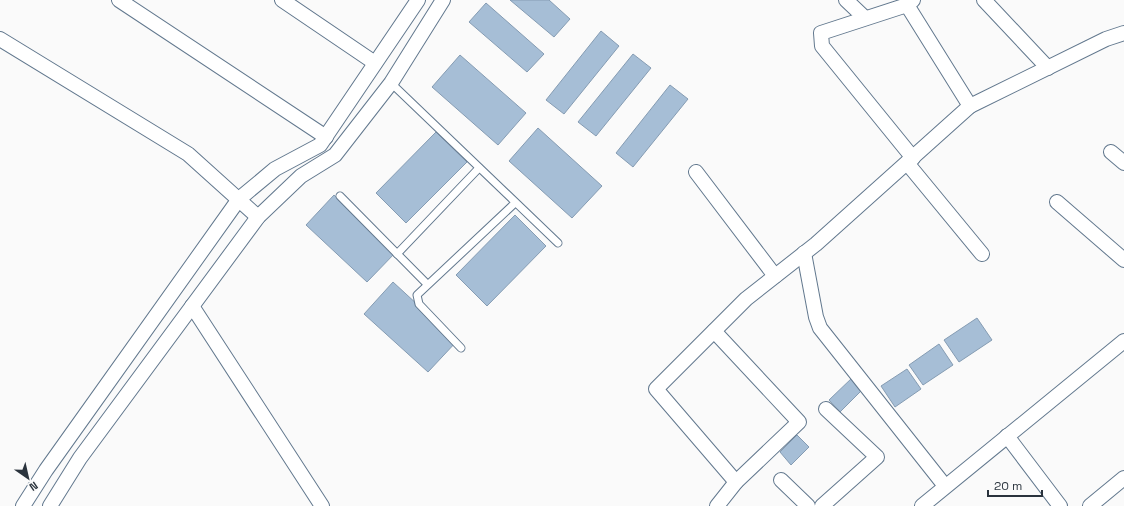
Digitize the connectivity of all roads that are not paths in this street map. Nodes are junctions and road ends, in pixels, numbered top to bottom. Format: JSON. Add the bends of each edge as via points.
{"nodes":[{"id":1,"x":119,"y":0,"type":"edge"},
{"id":2,"x":282,"y":0,"type":"edge"},
{"id":3,"x":418,"y":0,"type":"edge"},
{"id":4,"x":443,"y":0,"type":"edge"},
{"id":5,"x":846,"y":0,"type":"edge"},
{"id":6,"x":984,"y":0,"type":"edge"},
{"id":7,"x":910,"y":2,"type":"edge"},
{"id":8,"x":865,"y":18,"type":"junction"},
{"id":9,"x":1124,"y":33,"type":"edge"},
{"id":10,"x":0,"y":39,"type":"edge"},
{"id":11,"x":375,"y":63,"type":"junction"},
{"id":12,"x":1048,"y":68,"type":"junction"},
{"id":13,"x":391,"y":83,"type":"junction"},
{"id":14,"x":970,"y":106,"type":"junction"},
{"id":15,"x":326,"y":137,"type":"junction"},
{"id":16,"x":1111,"y":152,"type":"dead end"},
{"id":17,"x":910,"y":160,"type":"junction"},
{"id":18,"x":1124,"y":163,"type":"edge"},
{"id":19,"x":479,"y":168,"type":"junction"},
{"id":20,"x":696,"y":172,"type":"dead end"},
{"id":21,"x":340,"y":196,"type":"dead end"},
{"id":22,"x":239,"y":199,"type":"junction"},
{"id":23,"x":1057,"y":202,"type":"dead end"},
{"id":24,"x":515,"y":203,"type":"junction"},
{"id":25,"x":258,"y":217,"type":"junction"},
{"id":26,"x":558,"y":243,"type":"dead end"},
{"id":27,"x":804,"y":253,"type":"junction"},
{"id":28,"x":397,"y":254,"type":"junction"},
{"id":29,"x":982,"y":254,"type":"dead end"},
{"id":30,"x":1124,"y":260,"type":"edge"},
{"id":31,"x":775,"y":276,"type":"junction"},
{"id":32,"x":427,"y":284,"type":"junction"},
{"id":33,"x":192,"y":306,"type":"junction"},
{"id":34,"x":714,"y":331,"type":"junction"},
{"id":35,"x":1124,"y":341,"type":"edge"},
{"id":36,"x":461,"y":348,"type":"dead end"},
{"id":37,"x":826,"y":409,"type":"dead end"},
{"id":38,"x":1007,"y":436,"type":"junction"},
{"id":39,"x":1124,"y":478,"type":"edge"},
{"id":40,"x":781,"y":480,"type":"dead end"},
{"id":41,"x":736,"y":482,"type":"junction"},
{"id":42,"x":946,"y":486,"type":"junction"},
{"id":43,"x":23,"y":506,"type":"edge"},
{"id":44,"x":50,"y":506,"type":"edge"},
{"id":45,"x":322,"y":506,"type":"edge"},
{"id":46,"x":717,"y":506,"type":"edge"},
{"id":47,"x":808,"y":506,"type":"edge"},
{"id":48,"x":822,"y":506,"type":"edge"},
{"id":49,"x":922,"y":506,"type":"edge"},
{"id":50,"x":1060,"y":506,"type":"edge"},
{"id":51,"x":1090,"y":506,"type":"edge"}],
"edges":[{"from":1,"to":15,"type":"street"},
{"from":2,"to":11,"type":"street"},
{"from":3,"to":11,"type":"street"},
{"from":4,"to":13,"type":"street"},
{"from":5,"to":8,"type":"street"},
{"from":6,"to":12,"type":"street"},
{"from":7,"to":8,"type":"street"},
{"from":7,"to":14,"type":"street"},
{"from":8,"to":17,"type":"street","via":[[821,33],[822,46]]},
{"from":9,"to":12,"type":"street","via":[[1106,39]]},
{"from":10,"to":22,"type":"street","via":[[188,154]]},
{"from":11,"to":15,"type":"street"},
{"from":12,"to":14,"type":"street"},
{"from":13,"to":19,"type":"lane"},
{"from":13,"to":25,"type":"street","via":[[334,155],[301,176]]},
{"from":14,"to":17,"type":"street"},
{"from":15,"to":22,"type":"street","via":[[320,146],[275,169]]},
{"from":16,"to":18,"type":"street"},
{"from":17,"to":27,"type":"street"},
{"from":17,"to":29,"type":"street"},
{"from":19,"to":24,"type":"lane"},
{"from":19,"to":28,"type":"lane"},
{"from":20,"to":31,"type":"street"},
{"from":21,"to":28,"type":"lane"},
{"from":22,"to":25,"type":"street"},
{"from":22,"to":43,"type":"street"},
{"from":23,"to":30,"type":"street"},
{"from":24,"to":26,"type":"lane"},
{"from":24,"to":32,"type":"lane"},
{"from":25,"to":33,"type":"street"},
{"from":27,"to":31,"type":"street"},
{"from":27,"to":42,"type":"street","via":[[820,328]]},
{"from":28,"to":32,"type":"lane"},
{"from":31,"to":34,"type":"street","via":[[746,299]]},
{"from":32,"to":36,"type":"lane","via":[[420,291],[417,300]]},
{"from":33,"to":44,"type":"street","via":[[80,458]]},
{"from":33,"to":45,"type":"street"},
{"from":34,"to":41,"type":"street","via":[[656,389]]},
{"from":34,"to":41,"type":"street","via":[[799,422]]},
{"from":35,"to":38,"type":"street"},
{"from":37,"to":48,"type":"street","via":[[877,457]]},
{"from":38,"to":42,"type":"street"},
{"from":38,"to":50,"type":"street"},
{"from":39,"to":51,"type":"street"},
{"from":40,"to":47,"type":"street"},
{"from":41,"to":46,"type":"street"},
{"from":42,"to":49,"type":"street"}]}
